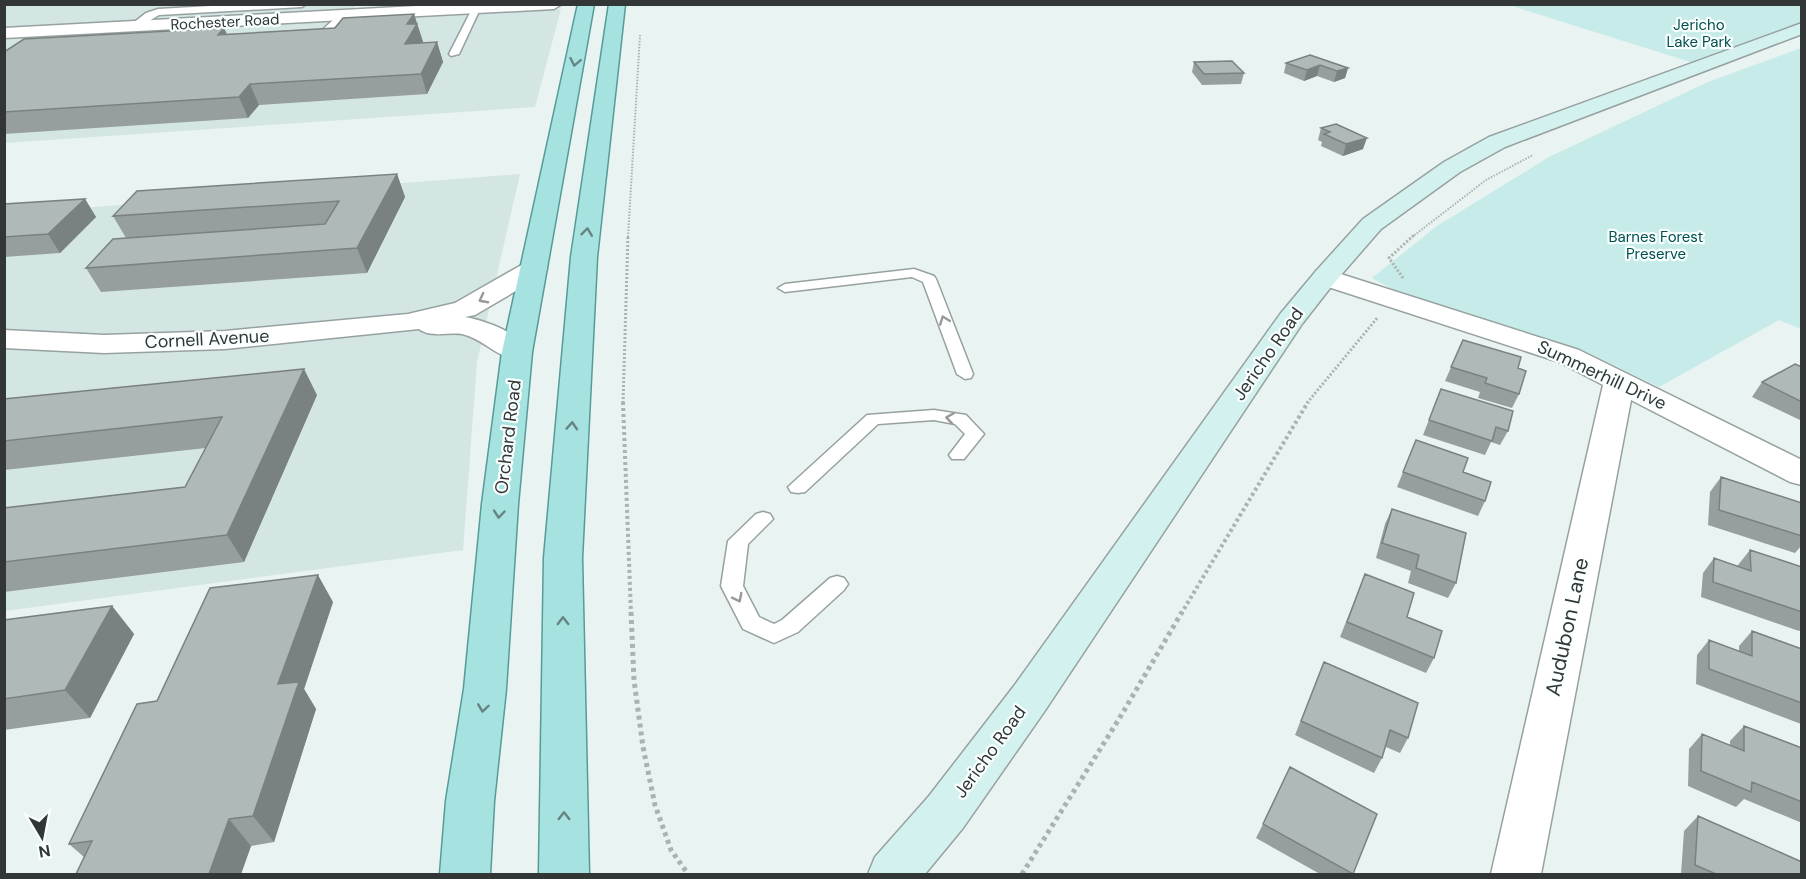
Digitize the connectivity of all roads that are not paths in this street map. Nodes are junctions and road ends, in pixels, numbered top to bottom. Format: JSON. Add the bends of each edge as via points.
{"nodes":[{"id":1,"x":302,"y":4,"type":"edge"},
{"id":2,"x":554,"y":4,"type":"edge"},
{"id":3,"x":585,"y":4,"type":"edge"},
{"id":4,"x":617,"y":4,"type":"edge"},
{"id":5,"x":477,"y":9,"type":"junction"},
{"id":6,"x":334,"y":13,"type":"edge"},
{"id":7,"x":211,"y":22,"type":"junction"},
{"id":8,"x":133,"y":27,"type":"junction"},
{"id":9,"x":1802,"y":28,"type":"edge"},
{"id":10,"x":6,"y":34,"type":"edge"},
{"id":11,"x":198,"y":35,"type":"edge"},
{"id":12,"x":303,"y":35,"type":"edge"},
{"id":13,"x":454,"y":54,"type":"dead end"},
{"id":14,"x":534,"y":269,"type":"junction"},
{"id":15,"x":1325,"y":277,"type":"junction"},
{"id":16,"x":785,"y":288,"type":"dead end"},
{"id":17,"x":408,"y":323,"type":"junction"},
{"id":18,"x":4,"y":339,"type":"edge"},
{"id":19,"x":518,"y":352,"type":"junction"},
{"id":20,"x":965,"y":374,"type":"dead end"},
{"id":21,"x":1619,"y":380,"type":"junction"},
{"id":22,"x":958,"y":455,"type":"dead end"},
{"id":23,"x":1802,"y":474,"type":"edge"},
{"id":24,"x":798,"y":487,"type":"dead end"},
{"id":25,"x":763,"y":519,"type":"dead end"},
{"id":26,"x":837,"y":584,"type":"dead end"},
{"id":27,"x":567,"y":872,"type":"edge"},
{"id":28,"x":465,"y":874,"type":"edge"},
{"id":29,"x":893,"y":874,"type":"edge"},
{"id":30,"x":1516,"y":874,"type":"edge"}],
"edges":[{"from":1,"to":8,"type":"lane","via":[[158,12]]},
{"from":2,"to":5,"type":"street","name":"Rochester Road"},
{"from":3,"to":14,"type":"main road","name":"Orchard Road","one_way":true},
{"from":27,"to":4,"type":"main road","one_way":true,"via":[[563,558],[584,257]]},
{"from":5,"to":6,"type":"street","name":"Rochester Road"},
{"from":5,"to":13,"type":"lane"},
{"from":6,"to":7,"type":"street","name":"Rochester Road"},
{"from":6,"to":12,"type":"lane","via":[[325,32]]},
{"from":7,"to":8,"type":"street","name":"Rochester Road"},
{"from":7,"to":11,"type":"lane"},
{"from":8,"to":10,"type":"street","name":"Rochester Road"},
{"from":9,"to":15,"type":"main road","name":"Jericho Road","via":[[1497,142],[1452,167],[1372,224]]},
{"from":14,"to":17,"type":"street","name":"Cornell Avenue","one_way":true,"via":[[465,309]]},
{"from":14,"to":19,"type":"main road","name":"Orchard Road"},
{"from":15,"to":21,"type":"street","name":"Summerhill Drive","via":[[1560,353]]},
{"from":15,"to":29,"type":"main road","name":"Jericho Road","via":[[1291,319],[1029,699],[946,812]]},
{"from":20,"to":16,"type":"lane","one_way":true,"via":[[929,279],[914,273]]},
{"from":17,"to":18,"type":"street","name":"Cornell Avenue","via":[[225,340],[104,344]]},
{"from":17,"to":19,"type":"street","name":"Cornell Avenue","via":[[467,326]]},
{"from":19,"to":28,"type":"main road","name":"Orchard Road","one_way":true},
{"from":21,"to":23,"type":"street","name":"Summerhill Drive"},
{"from":21,"to":30,"type":"street","name":"Audubon Lane"},
{"from":22,"to":24,"type":"lane","one_way":true,"via":[[975,434],[960,419],[934,415],[873,419]]},
{"from":25,"to":26,"type":"lane","one_way":true,"via":[[738,542],[732,586],[751,623],[774,634],[790,626]]}]}
